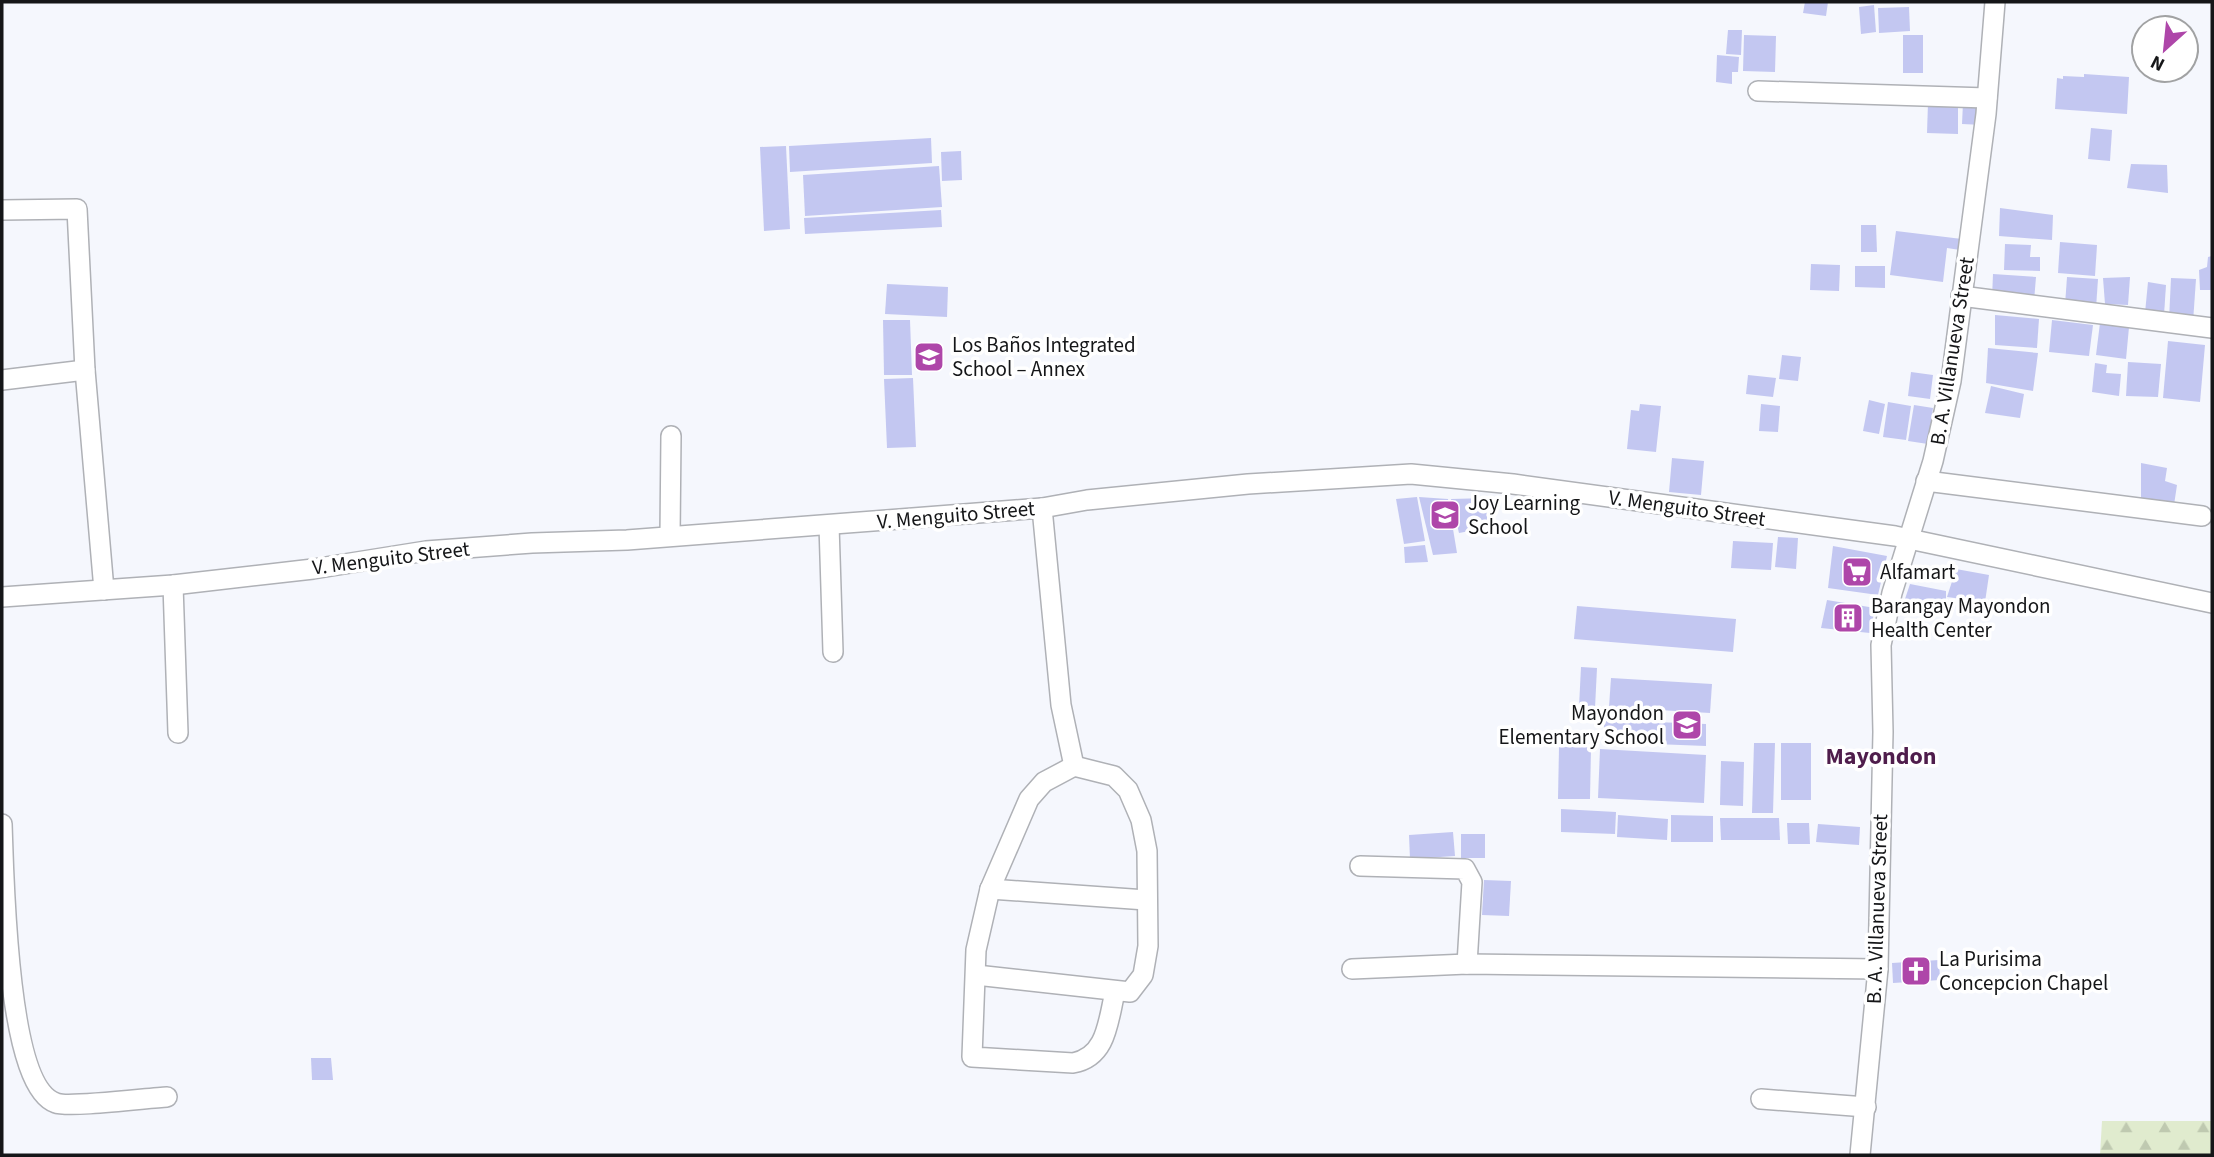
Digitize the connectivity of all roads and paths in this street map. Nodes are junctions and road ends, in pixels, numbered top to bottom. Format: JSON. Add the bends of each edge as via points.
{"nodes":[{"id":1,"x":1995,"y":2,"type":"edge"},
{"id":2,"x":1758,"y":91,"type":"dead end"},
{"id":3,"x":1987,"y":98,"type":"junction"},
{"id":4,"x":2,"y":210,"type":"edge"},
{"id":5,"x":1961,"y":296,"type":"junction"},
{"id":6,"x":2212,"y":328,"type":"edge"},
{"id":7,"x":85,"y":370,"type":"junction"},
{"id":8,"x":2,"y":380,"type":"edge"},
{"id":9,"x":671,"y":436,"type":"dead end"},
{"id":10,"x":1926,"y":481,"type":"junction"},
{"id":11,"x":1042,"y":509,"type":"junction"},
{"id":12,"x":2202,"y":516,"type":"dead end"},
{"id":13,"x":829,"y":525,"type":"junction"},
{"id":14,"x":670,"y":536,"type":"junction"},
{"id":15,"x":1908,"y":538,"type":"junction"},
{"id":16,"x":173,"y":585,"type":"junction"},
{"id":17,"x":104,"y":590,"type":"junction"},
{"id":18,"x":2,"y":597,"type":"edge"},
{"id":19,"x":2212,"y":603,"type":"edge"},
{"id":20,"x":833,"y":652,"type":"dead end"},
{"id":21,"x":178,"y":733,"type":"dead end"},
{"id":22,"x":1074,"y":766,"type":"junction"},
{"id":23,"x":2,"y":824,"type":"edge"},
{"id":24,"x":1360,"y":866,"type":"dead end"},
{"id":25,"x":990,"y":890,"type":"junction"},
{"id":26,"x":1146,"y":900,"type":"junction"},
{"id":27,"x":4,"y":941,"type":"edge"},
{"id":28,"x":1467,"y":964,"type":"junction"},
{"id":29,"x":1352,"y":969,"type":"dead end"},
{"id":30,"x":1878,"y":969,"type":"junction"},
{"id":31,"x":976,"y":975,"type":"junction"},
{"id":32,"x":1115,"y":992,"type":"junction"},
{"id":33,"x":167,"y":1097,"type":"dead end"},
{"id":34,"x":1761,"y":1100,"type":"dead end"},
{"id":35,"x":1866,"y":1107,"type":"junction"},
{"id":36,"x":1860,"y":1155,"type":"edge"}],
"edges":[{"from":1,"to":3,"type":"street","name":"B. A. Villanueva Street"},
{"from":2,"to":3,"type":"street"},
{"from":3,"to":5,"type":"street","name":"B. A. Villanueva Street"},
{"from":4,"to":7,"type":"street","via":[[77,209]]},
{"from":5,"to":6,"type":"street"},
{"from":5,"to":10,"type":"street","name":"B. A. Villanueva Street","via":[[1951,381]]},
{"from":7,"to":8,"type":"street"},
{"from":7,"to":17,"type":"street"},
{"from":9,"to":14,"type":"street"},
{"from":10,"to":12,"type":"street"},
{"from":10,"to":15,"type":"street","name":"B. A. Villanueva Street"},
{"from":11,"to":13,"type":"street","name":"V. Menguito Street"},
{"from":11,"to":15,"type":"street","name":"V. Menguito Street","via":[[1087,500],[1259,483],[1411,474]]},
{"from":11,"to":22,"type":"street","via":[[1061,705]]},
{"from":13,"to":14,"type":"street","name":"V. Menguito Street"},
{"from":13,"to":20,"type":"street"},
{"from":14,"to":16,"type":"street","name":"V. Menguito Street","via":[[426,551]]},
{"from":15,"to":19,"type":"street","name":"V. Menguito Street"},
{"from":15,"to":30,"type":"street","name":"B. A. Villanueva Street","via":[[1881,645]]},
{"from":16,"to":17,"type":"street","name":"V. Menguito Street"},
{"from":16,"to":21,"type":"street"},
{"from":17,"to":18,"type":"street","name":"V. Menguito Street"},
{"from":22,"to":25,"type":"street","via":[[1044,782],[1029,799]]},
{"from":22,"to":26,"type":"street","via":[[1114,776],[1135,801],[1147,851]]},
{"from":23,"to":27,"type":"street"},
{"from":24,"to":28,"type":"street","via":[[1465,869],[1472,882]]},
{"from":25,"to":26,"type":"street"},
{"from":25,"to":31,"type":"street","via":[[976,950]]},
{"from":26,"to":32,"type":"street","via":[[1148,946],[1143,975],[1130,992]]},
{"from":27,"to":33,"type":"street","via":[[22,1046],[40,1094],[57,1104]]},
{"from":28,"to":29,"type":"street"},
{"from":28,"to":30,"type":"street"},
{"from":30,"to":35,"type":"street","name":"B. A. Villanueva Street"},
{"from":31,"to":32,"type":"street"},
{"from":31,"to":32,"type":"street","via":[[972,1057],[1088,1060],[1105,1032]]},
{"from":34,"to":35,"type":"street"},
{"from":35,"to":36,"type":"street","name":"B. A. Villanueva Street"}]}
